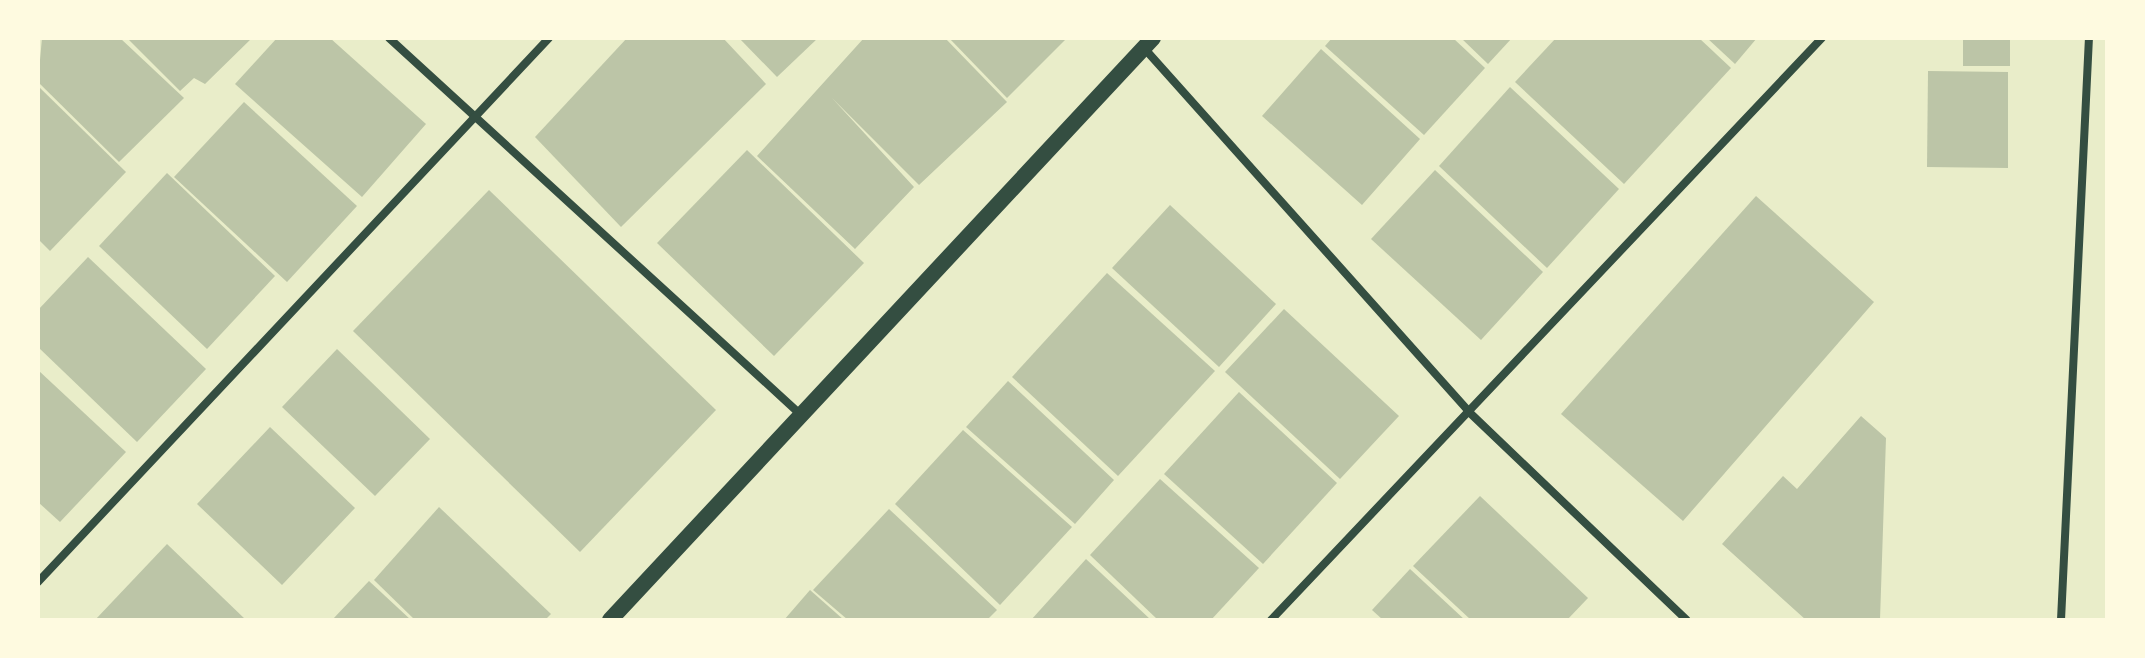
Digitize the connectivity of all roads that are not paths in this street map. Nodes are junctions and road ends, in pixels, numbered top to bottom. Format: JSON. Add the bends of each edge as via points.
{"nodes":[{"id":1,"x":389,"y":38,"type":"edge"},
{"id":2,"x":549,"y":38,"type":"edge"},
{"id":3,"x":1822,"y":38,"type":"edge"},
{"id":4,"x":2089,"y":38,"type":"edge"},
{"id":5,"x":1148,"y":43,"type":"edge"},
{"id":6,"x":476,"y":119,"type":"junction"},
{"id":7,"x":1469,"y":412,"type":"junction"},
{"id":8,"x":800,"y":414,"type":"junction"},
{"id":9,"x":38,"y":582,"type":"edge"},
{"id":10,"x":610,"y":620,"type":"edge"},
{"id":11,"x":1271,"y":620,"type":"edge"},
{"id":12,"x":1687,"y":620,"type":"edge"},
{"id":13,"x":2061,"y":620,"type":"edge"}],
"edges":[{"from":1,"to":6,"type":"street"},
{"from":2,"to":6,"type":"street"},
{"from":3,"to":7,"type":"street"},
{"from":4,"to":13,"type":"street"},
{"from":5,"to":7,"type":"street"},
{"from":5,"to":8,"type":"main road"},
{"from":6,"to":8,"type":"street"},
{"from":6,"to":9,"type":"street"},
{"from":7,"to":11,"type":"street"},
{"from":7,"to":12,"type":"street"},
{"from":8,"to":10,"type":"main road"}]}
